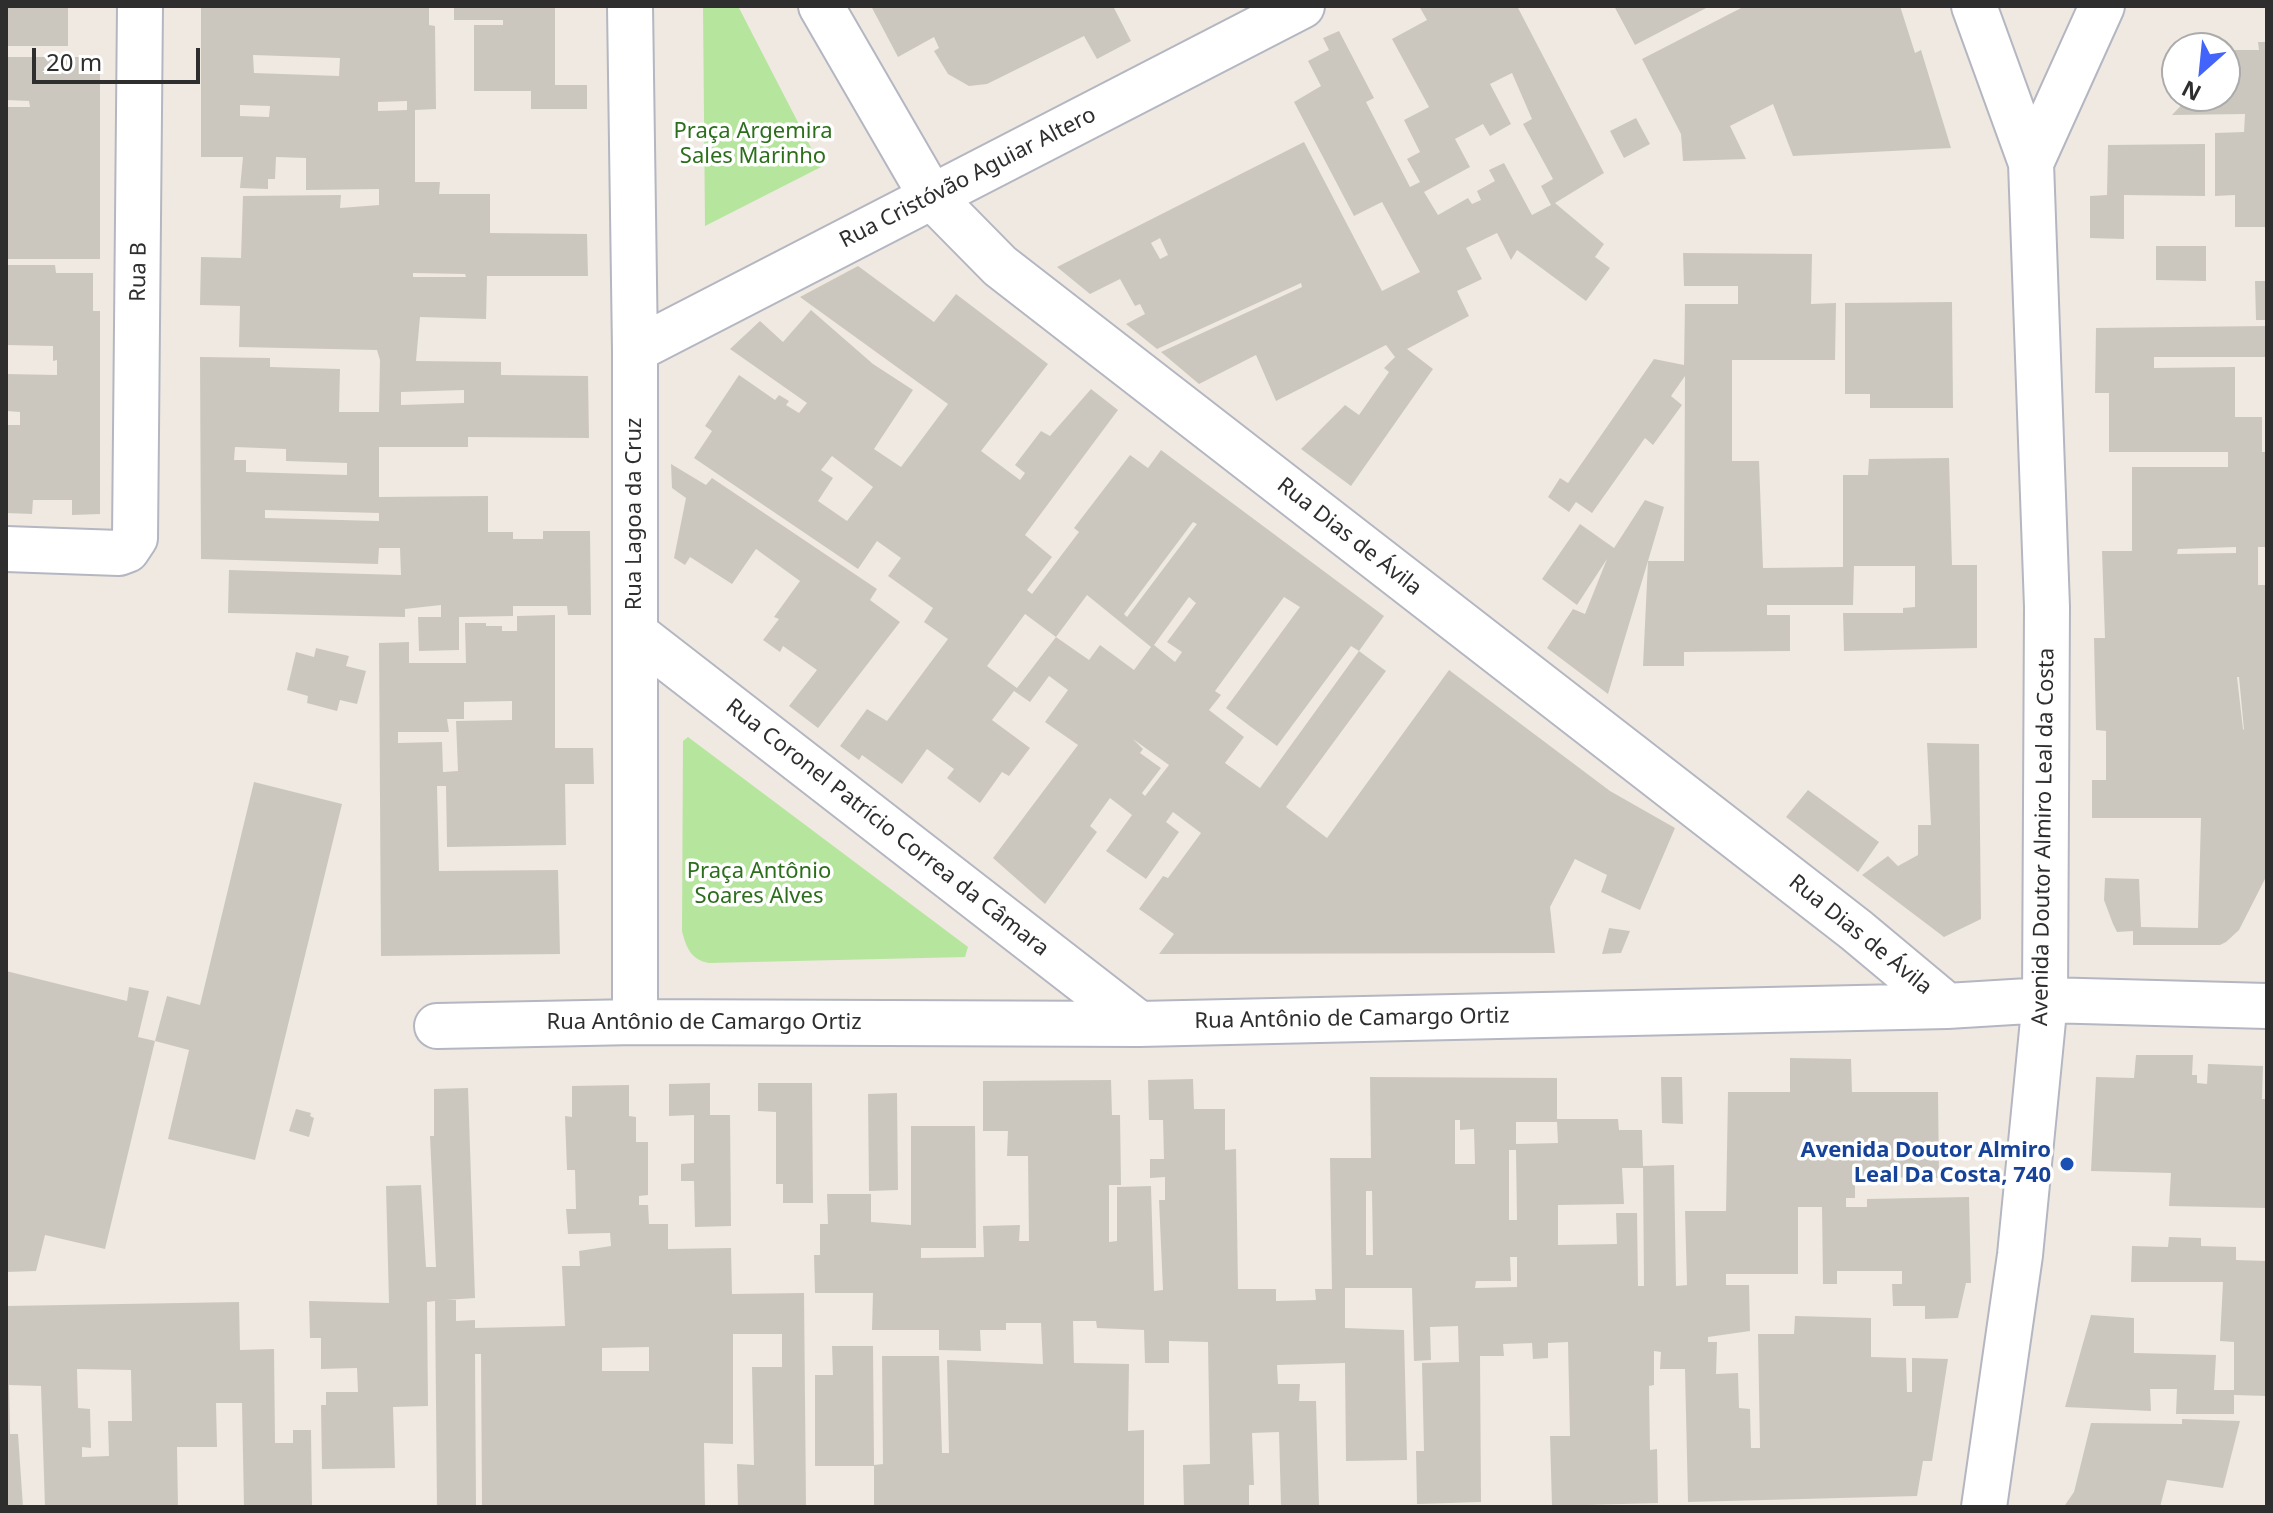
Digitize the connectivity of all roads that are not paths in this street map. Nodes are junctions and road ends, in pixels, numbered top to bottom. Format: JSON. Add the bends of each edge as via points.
{"nodes":[{"id":1,"x":140,"y":6,"type":"edge"},
{"id":2,"x":630,"y":6,"type":"edge"},
{"id":3,"x":821,"y":6,"type":"edge"},
{"id":4,"x":1302,"y":6,"type":"edge"},
{"id":5,"x":1974,"y":6,"type":"edge"},
{"id":6,"x":2102,"y":6,"type":"edge"},
{"id":7,"x":2031,"y":163,"type":"junction"},
{"id":8,"x":931,"y":196,"type":"junction"},
{"id":9,"x":635,"y":350,"type":"junction"},
{"id":10,"x":6,"y":549,"type":"edge"},
{"id":11,"x":635,"y":633,"type":"junction"},
{"id":12,"x":2264,"y":999,"type":"edge"},
{"id":13,"x":2045,"y":1000,"type":"junction"},
{"id":14,"x":1947,"y":1006,"type":"junction"},
{"id":15,"x":635,"y":1022,"type":"junction"},
{"id":16,"x":1139,"y":1024,"type":"junction"},
{"id":17,"x":437,"y":1026,"type":"dead end"},
{"id":18,"x":1984,"y":1507,"type":"edge"}],
"edges":[{"from":1,"to":10,"type":"street","name":"Rua B","via":[[135,538],[119,553]]},
{"from":2,"to":9,"type":"street","name":"Rua Lagoa da Cruz"},
{"from":3,"to":8,"type":"street","name":"Rua Dias de Ávila"},
{"from":4,"to":8,"type":"street","name":"Rua Cristóvão Aguiar Altero"},
{"from":5,"to":7,"type":"street"},
{"from":6,"to":7,"type":"street"},
{"from":7,"to":13,"type":"street","name":"Avenida Doutor Almiro Leal da Costa","via":[[2047,607]]},
{"from":8,"to":9,"type":"street","name":"Rua Cristóvão Aguiar Altero"},
{"from":8,"to":14,"type":"street","name":"Rua Dias de Ávila","via":[[1000,266]]},
{"from":9,"to":11,"type":"street","name":"Rua Lagoa da Cruz"},
{"from":11,"to":15,"type":"street","name":"Rua Lagoa da Cruz"},
{"from":11,"to":16,"type":"street","name":"Rua Coronel Patrício Correa da Câmara"},
{"from":12,"to":13,"type":"street","name":"Rua Antônio de Camargo Ortiz"},
{"from":13,"to":14,"type":"street","name":"Rua Antônio de Camargo Ortiz"},
{"from":13,"to":18,"type":"street","name":"Avenida Doutor Almiro Leal da Costa","via":[[2020,1255]]},
{"from":14,"to":16,"type":"street","name":"Rua Antônio de Camargo Ortiz"},
{"from":15,"to":16,"type":"street","name":"Rua Antônio de Camargo Ortiz"},
{"from":15,"to":17,"type":"street","name":"Rua Antônio de Camargo Ortiz"}]}
